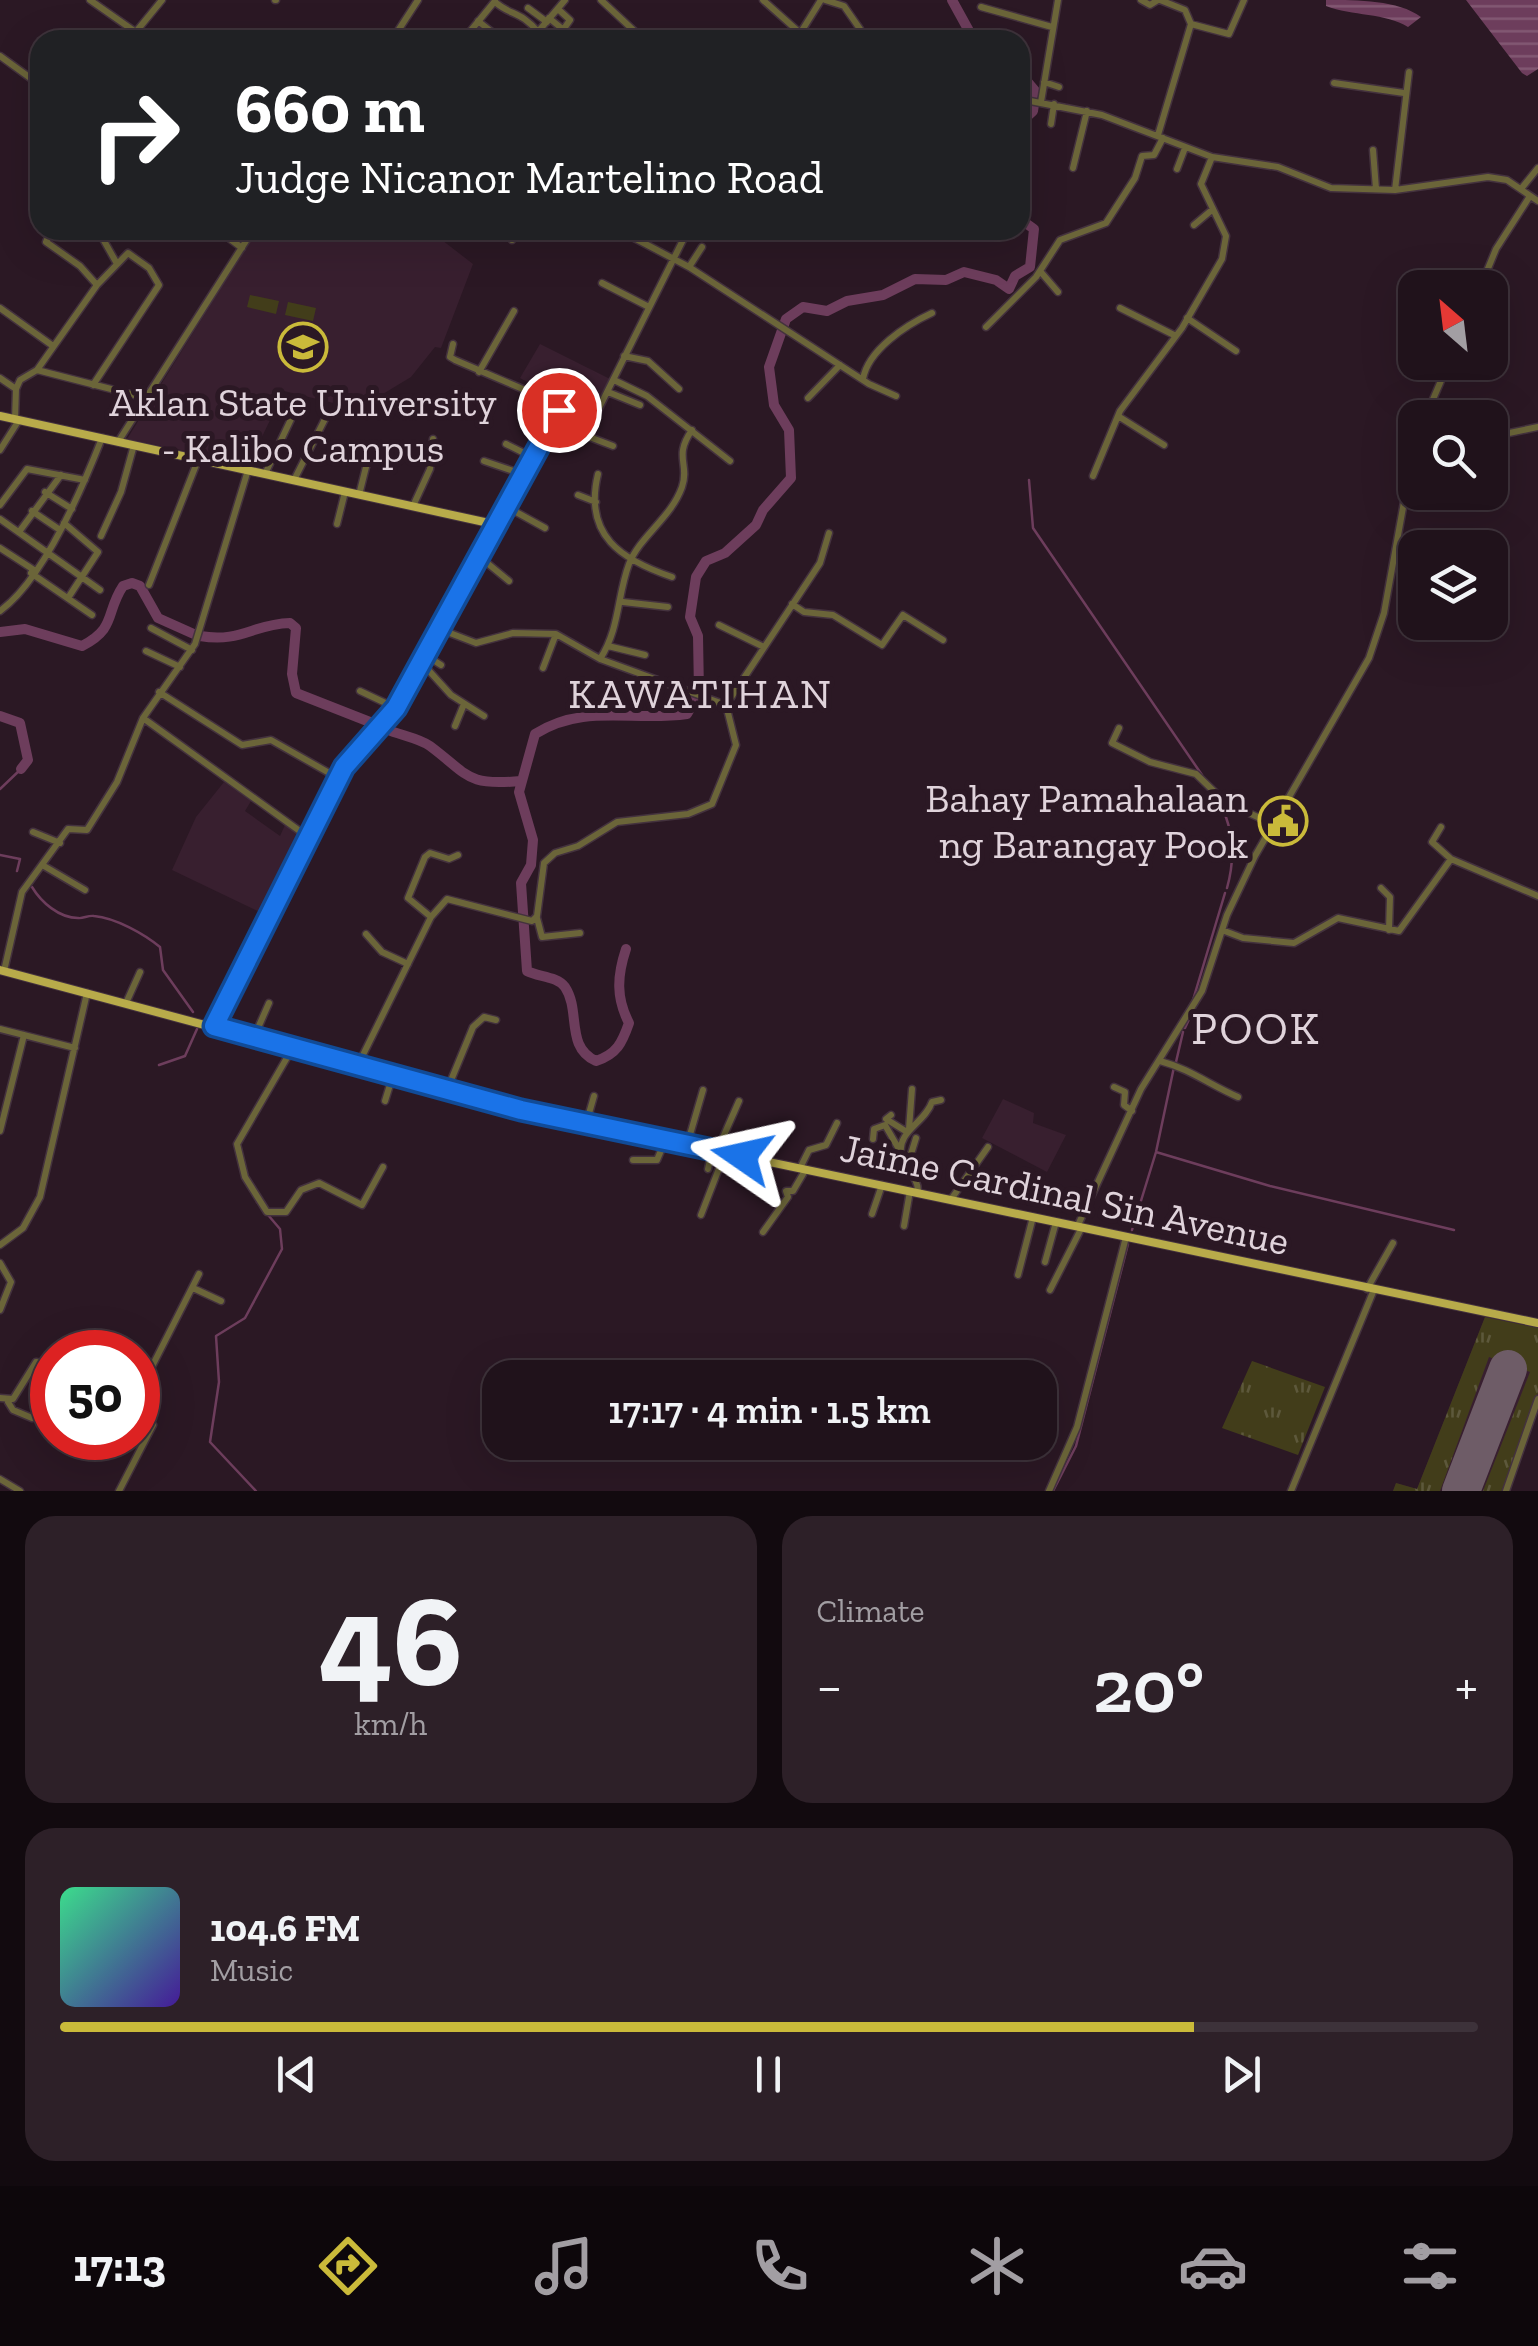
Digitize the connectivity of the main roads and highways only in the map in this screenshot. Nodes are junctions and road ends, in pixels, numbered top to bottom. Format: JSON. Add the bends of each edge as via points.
{"nodes":[{"id":1,"x":0,"y":416,"type":"edge"},
{"id":2,"x":2,"y":970,"type":"edge"},
{"id":3,"x":214,"y":1026,"type":"junction"},
{"id":4,"x":1538,"y":1323,"type":"edge"}],
"edges":[{"from":1,"to":3,"type":"main road","via":[[498,525],[396,708],[338,778]]},
{"from":2,"to":3,"type":"main road","name":"Jaime Cardinal Sin Avenue"},
{"from":3,"to":4,"type":"main road","name":"Jaime Cardinal Sin Avenue","via":[[586,1124]]}]}
